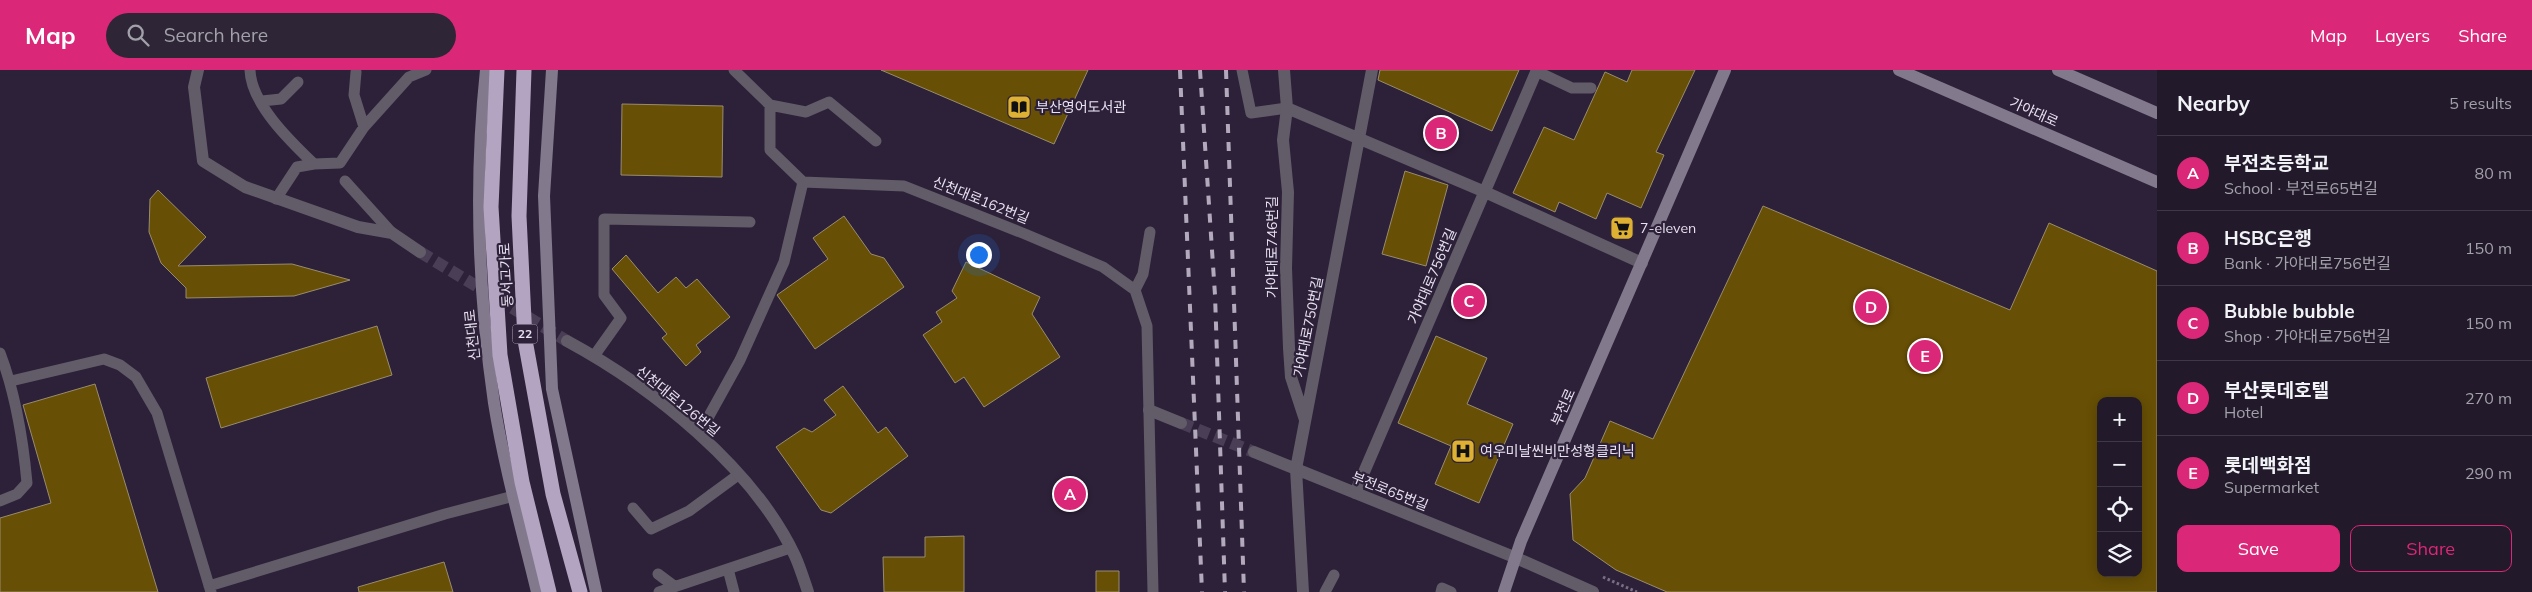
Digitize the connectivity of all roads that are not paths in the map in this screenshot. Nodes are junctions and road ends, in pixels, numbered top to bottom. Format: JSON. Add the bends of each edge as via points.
{"nodes":[{"id":1,"x":198,"y":70,"type":"edge"},
{"id":2,"x":250,"y":70,"type":"edge"},
{"id":3,"x":426,"y":70,"type":"edge"},
{"id":4,"x":486,"y":70,"type":"edge"},
{"id":5,"x":497,"y":70,"type":"edge"},
{"id":6,"x":524,"y":70,"type":"edge"},
{"id":7,"x":552,"y":70,"type":"edge"},
{"id":8,"x":734,"y":70,"type":"edge"},
{"id":9,"x":1242,"y":70,"type":"edge"},
{"id":10,"x":1284,"y":70,"type":"edge"},
{"id":11,"x":1372,"y":70,"type":"edge"},
{"id":12,"x":1725,"y":70,"type":"edge"},
{"id":13,"x":1899,"y":70,"type":"edge"},
{"id":14,"x":2058,"y":70,"type":"edge"},
{"id":15,"x":1537,"y":71,"type":"edge"},
{"id":16,"x":356,"y":72,"type":"dead end"},
{"id":17,"x":298,"y":82,"type":"dead end"},
{"id":18,"x":1590,"y":88,"type":"dead end"},
{"id":19,"x":262,"y":102,"type":"junction"},
{"id":20,"x":770,"y":105,"type":"junction"},
{"id":21,"x":1287,"y":108,"type":"junction"},
{"id":22,"x":2157,"y":113,"type":"edge"},
{"id":23,"x":364,"y":127,"type":"junction"},
{"id":24,"x":1359,"y":138,"type":"junction"},
{"id":25,"x":876,"y":141,"type":"dead end"},
{"id":26,"x":314,"y":164,"type":"junction"},
{"id":27,"x":345,"y":180,"type":"dead end"},
{"id":28,"x":803,"y":182,"type":"junction"},
{"id":29,"x":2157,"y":182,"type":"edge"},
{"id":30,"x":1485,"y":192,"type":"junction"},
{"id":31,"x":276,"y":199,"type":"junction"},
{"id":32,"x":750,"y":222,"type":"dead end"},
{"id":33,"x":1150,"y":232,"type":"dead end"},
{"id":34,"x":392,"y":233,"type":"junction"},
{"id":35,"x":420,"y":252,"type":"tunnel mouth"},
{"id":36,"x":1642,"y":263,"type":"junction"},
{"id":37,"x":1135,"y":290,"type":"junction"},
{"id":38,"x":567,"y":341,"type":"tunnel mouth"},
{"id":39,"x":0,"y":353,"type":"edge"},
{"id":40,"x":594,"y":356,"type":"junction"},
{"id":41,"x":10,"y":381,"type":"junction"},
{"id":42,"x":1148,"y":410,"type":"junction"},
{"id":43,"x":1305,"y":422,"type":"junction"},
{"id":44,"x":1181,"y":423,"type":"tunnel mouth"},
{"id":45,"x":700,"y":434,"type":"junction"},
{"id":46,"x":1254,"y":452,"type":"tunnel mouth"},
{"id":47,"x":1296,"y":469,"type":"junction"},
{"id":48,"x":738,"y":475,"type":"junction"},
{"id":49,"x":1355,"y":493,"type":"junction"},
{"id":50,"x":514,"y":496,"type":"junction"},
{"id":51,"x":0,"y":501,"type":"edge"},
{"id":52,"x":633,"y":508,"type":"dead end"},
{"id":53,"x":790,"y":548,"type":"junction"},
{"id":54,"x":1514,"y":557,"type":"junction"},
{"id":55,"x":728,"y":569,"type":"junction"},
{"id":56,"x":658,"y":574,"type":"dead end"},
{"id":57,"x":1334,"y":575,"type":"dead end"},
{"id":58,"x":674,"y":586,"type":"junction"},
{"id":59,"x":210,"y":589,"type":"edge"},
{"id":60,"x":537,"y":592,"type":"edge"},
{"id":61,"x":548,"y":592,"type":"edge"},
{"id":62,"x":580,"y":592,"type":"edge"},
{"id":63,"x":596,"y":592,"type":"edge"},
{"id":64,"x":659,"y":592,"type":"edge"},
{"id":65,"x":734,"y":592,"type":"edge"},
{"id":66,"x":808,"y":592,"type":"edge"},
{"id":67,"x":1153,"y":592,"type":"edge"},
{"id":68,"x":1306,"y":592,"type":"edge"},
{"id":69,"x":1325,"y":592,"type":"edge"},
{"id":70,"x":1441,"y":592,"type":"edge"},
{"id":71,"x":1451,"y":592,"type":"edge"},
{"id":72,"x":1504,"y":592,"type":"edge"},
{"id":73,"x":1593,"y":592,"type":"edge"}],
"edges":[{"from":1,"to":31,"type":"street","via":[[194,87],[203,161],[244,187]]},
{"from":2,"to":19,"type":"lane","via":[[250,82]]},
{"from":3,"to":23,"type":"lane","via":[[409,77]]},
{"from":4,"to":50,"type":"main road","name":"신천대로","via":[[478,208],[483,308],[495,404]]},
{"from":5,"to":61,"type":"highway","name":"동서고가로","number":"22","via":[[491,207],[500,355],[522,482]]},
{"from":6,"to":62,"type":"highway","name":"동서고가로","number":"22","via":[[519,216],[525,340],[553,494]]},
{"from":7,"to":63,"type":"main road","via":[[544,196],[552,389]]},
{"from":8,"to":20,"type":"lane"},
{"from":9,"to":21,"type":"lane","via":[[1251,113]]},
{"from":10,"to":21,"type":"street","name":"가야대로746번길"},
{"from":11,"to":24,"type":"street","name":"가야대로750번길"},
{"from":12,"to":36,"type":"main road","name":"부전로"},
{"from":13,"to":29,"type":"main road","name":"가야대로"},
{"from":14,"to":22,"type":"main road"},
{"from":15,"to":18,"type":"lane","via":[[1572,88]]},
{"from":15,"to":30,"type":"street","name":"가야대로756번길"},
{"from":16,"to":23,"type":"lane","via":[[354,94]]},
{"from":17,"to":19,"type":"lane","via":[[281,99]]},
{"from":19,"to":26,"type":"lane","via":[[279,130]]},
{"from":20,"to":25,"type":"lane","via":[[806,112],[829,102]]},
{"from":20,"to":28,"type":"lane","via":[[770,150]]},
{"from":21,"to":24,"type":"street"},
{"from":21,"to":43,"type":"street","name":"가야대로746번길","via":[[1283,140],[1288,192],[1289,348],[1291,377]]},
{"from":23,"to":26,"type":"lane","via":[[340,162]]},
{"from":24,"to":30,"type":"street"},
{"from":24,"to":43,"type":"street","name":"가야대로750번길"},
{"from":26,"to":31,"type":"lane","via":[[297,167]]},
{"from":27,"to":34,"type":"lane"},
{"from":28,"to":37,"type":"lane","name":"신천대로162번길","via":[[904,186],[1103,267]]},
{"from":28,"to":45,"type":"lane","via":[[784,262],[740,360]]},
{"from":30,"to":36,"type":"street"},
{"from":30,"to":49,"type":"street","name":"가야대로756번길"},
{"from":31,"to":34,"type":"street","via":[[358,227]]},
{"from":32,"to":40,"type":"lane","via":[[604,219],[604,295],[621,318]]},
{"from":33,"to":37,"type":"lane","via":[[1143,274]]},
{"from":34,"to":35,"type":"street"},
{"from":36,"to":54,"type":"main road","name":"부전로"},
{"from":37,"to":42,"type":"lane","via":[[1147,326]]},
{"from":38,"to":40,"type":"street","name":"신천대로126번길"},
{"from":39,"to":41,"type":"lane"},
{"from":40,"to":45,"type":"street","name":"신천대로126번길"},
{"from":41,"to":51,"type":"lane","via":[[27,483],[18,494]]},
{"from":41,"to":59,"type":"lane","via":[[104,359],[120,365],[136,377],[157,413]]},
{"from":42,"to":44,"type":"street"},
{"from":42,"to":67,"type":"lane"},
{"from":43,"to":47,"type":"street","name":"가야대로750번길"},
{"from":45,"to":48,"type":"street","name":"신천대로126번길"},
{"from":46,"to":47,"type":"street","name":"부전로65번길"},
{"from":47,"to":49,"type":"street","name":"부전로65번길"},
{"from":47,"to":68,"type":"street","name":"가야대로750번길"},
{"from":48,"to":52,"type":"lane","via":[[689,511],[651,529]]},
{"from":48,"to":53,"type":"street","name":"신천대로126번길","via":[[756,494]]},
{"from":49,"to":54,"type":"street","name":"부전로65번길"},
{"from":50,"to":59,"type":"lane","via":[[445,514]]},
{"from":50,"to":60,"type":"main road","name":"신천대로"},
{"from":53,"to":55,"type":"lane"},
{"from":53,"to":66,"type":"street","name":"신천대로126번길"},
{"from":54,"to":72,"type":"main road","name":"부전로"},
{"from":54,"to":73,"type":"street","name":"부전로65번길"},
{"from":55,"to":58,"type":"lane"},
{"from":55,"to":65,"type":"lane"},
{"from":56,"to":58,"type":"lane"},
{"from":57,"to":69,"type":"lane"},
{"from":58,"to":64,"type":"lane"},
{"from":70,"to":71,"type":"lane","via":[[1442,588]]}]}
